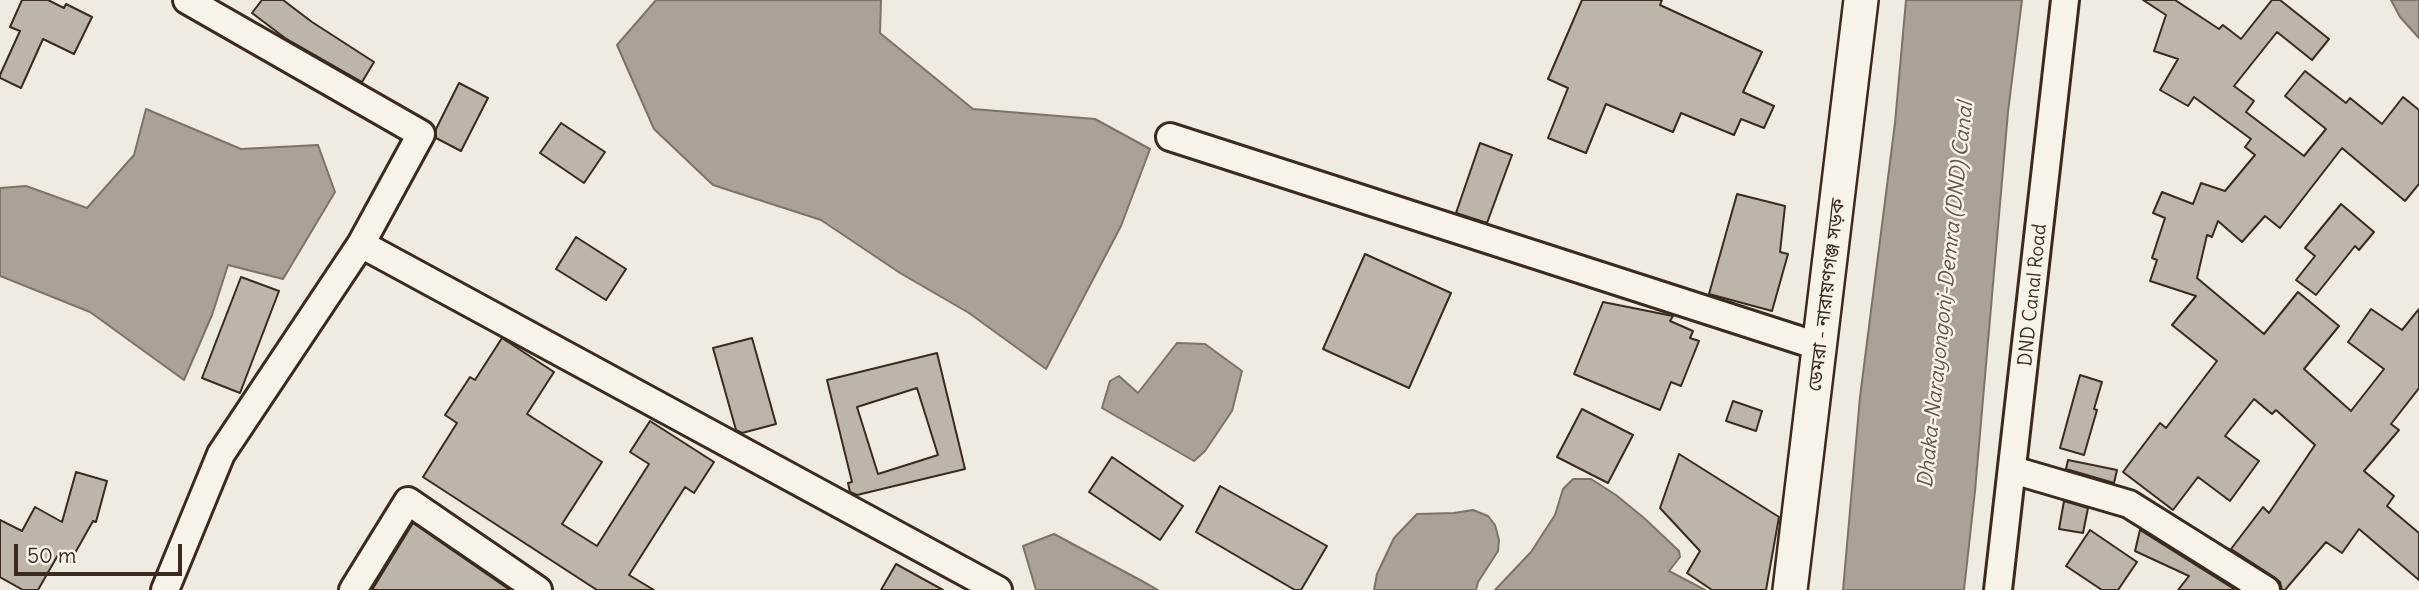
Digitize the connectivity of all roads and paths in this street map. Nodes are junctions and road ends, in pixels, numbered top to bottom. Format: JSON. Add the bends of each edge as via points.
{"nodes":[{"id":1,"x":187,"y":0,"type":"edge"},
{"id":2,"x":1861,"y":0,"type":"edge"},
{"id":3,"x":2065,"y":0,"type":"edge"},
{"id":4,"x":1170,"y":137,"type":"dead end"},
{"id":5,"x":361,"y":244,"type":"junction"},
{"id":6,"x":1821,"y":347,"type":"junction"},
{"id":7,"x":2013,"y":470,"type":"junction"},
{"id":8,"x":165,"y":590,"type":"edge"},
{"id":9,"x":353,"y":590,"type":"edge"},
{"id":10,"x":538,"y":590,"type":"edge"},
{"id":11,"x":998,"y":590,"type":"edge"},
{"id":12,"x":1790,"y":590,"type":"edge"},
{"id":13,"x":1998,"y":590,"type":"edge"},
{"id":14,"x":2266,"y":590,"type":"edge"}],
"edges":[{"from":1,"to":5,"type":"street","via":[[421,134]]},
{"from":2,"to":6,"type":"main road","name":"ডেমরা - নারায়ণগঞ্জ সড়ক"},
{"from":3,"to":7,"type":"street","name":"DND Canal Road"},
{"from":4,"to":6,"type":"street"},
{"from":5,"to":8,"type":"street","via":[[221,454]]},
{"from":5,"to":11,"type":"street"},
{"from":6,"to":12,"type":"main road","name":"ডেমরা - নারায়ণগঞ্জ সড়ক"},
{"from":7,"to":13,"type":"street","name":"DND Canal Road"},
{"from":7,"to":14,"type":"street","via":[[2129,504]]},
{"from":9,"to":10,"type":"street","via":[[408,501]]}]}
